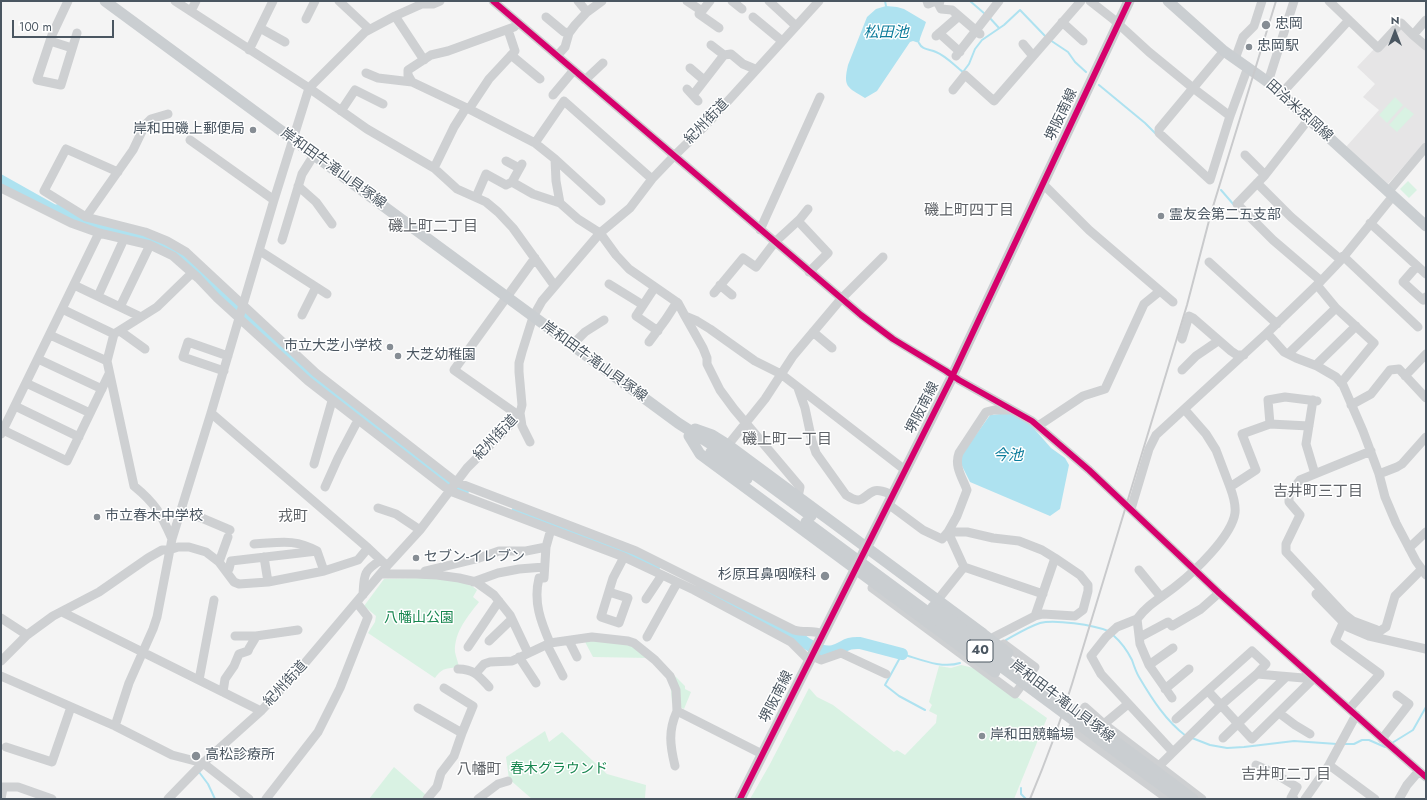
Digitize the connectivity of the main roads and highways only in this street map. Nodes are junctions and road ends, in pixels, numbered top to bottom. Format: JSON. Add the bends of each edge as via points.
{"nodes":[{"id":1,"x":106,"y":1,"type":"edge"},
{"id":2,"x":1129,"y":1,"type":"edge"},
{"id":3,"x":1168,"y":1,"type":"edge"},
{"id":4,"x":1426,"y":226,"type":"edge"},
{"id":5,"x":678,"y":423,"type":"junction"},
{"id":6,"x":689,"y":436,"type":"junction"},
{"id":7,"x":808,"y":519,"type":"junction"},
{"id":8,"x":866,"y":547,"type":"junction"},
{"id":9,"x":855,"y":569,"type":"junction"},
{"id":10,"x":1068,"y":711,"type":"junction"},
{"id":11,"x":1157,"y":773,"type":"junction"},
{"id":12,"x":740,"y":799,"type":"edge"},
{"id":13,"x":1180,"y":799,"type":"edge"},
{"id":14,"x":1193,"y":799,"type":"edge"}],
"edges":[{"from":1,"to":5,"type":"main road","name":"岸和田牛滝山貝塚線","number":"40"},
{"from":2,"to":8,"type":"main road","name":"堺阪南線","via":[[953,376]]},
{"from":3,"to":4,"type":"main road","name":"田治米忠岡線","via":[[1224,51],[1268,82]]},
{"from":5,"to":6,"type":"main road","name":"岸和田牛滝山貝塚線","number":"40"},
{"from":5,"to":7,"type":"main road","name":"岸和田牛滝山貝塚線","number":"40","via":[[728,455]]},
{"from":5,"to":8,"type":"main road","via":[[712,435],[728,444]]},
{"from":6,"to":7,"type":"main road","name":"岸和田牛滝山貝塚線","number":"40"},
{"from":6,"to":9,"type":"main road","via":[[700,454]]},
{"from":7,"to":10,"type":"main road","name":"岸和田牛滝山貝塚線","number":"40","bridge":true},
{"from":8,"to":9,"type":"main road","name":"堺阪南線"},
{"from":8,"to":10,"type":"main road","bridge":true,"via":[[1045,682]]},
{"from":9,"to":10,"type":"main road","bridge":true,"via":[[1027,694]]},
{"from":9,"to":12,"type":"main road","name":"堺阪南線"},
{"from":10,"to":11,"type":"main road","name":"岸和田牛滝山貝塚線","number":"40","bridge":true},
{"from":11,"to":13,"type":"main road","name":"岸和田牛滝山貝塚線","number":"40"},
{"from":11,"to":14,"type":"main road","name":"岸和田牛滝山貝塚線","number":"40"}]}
